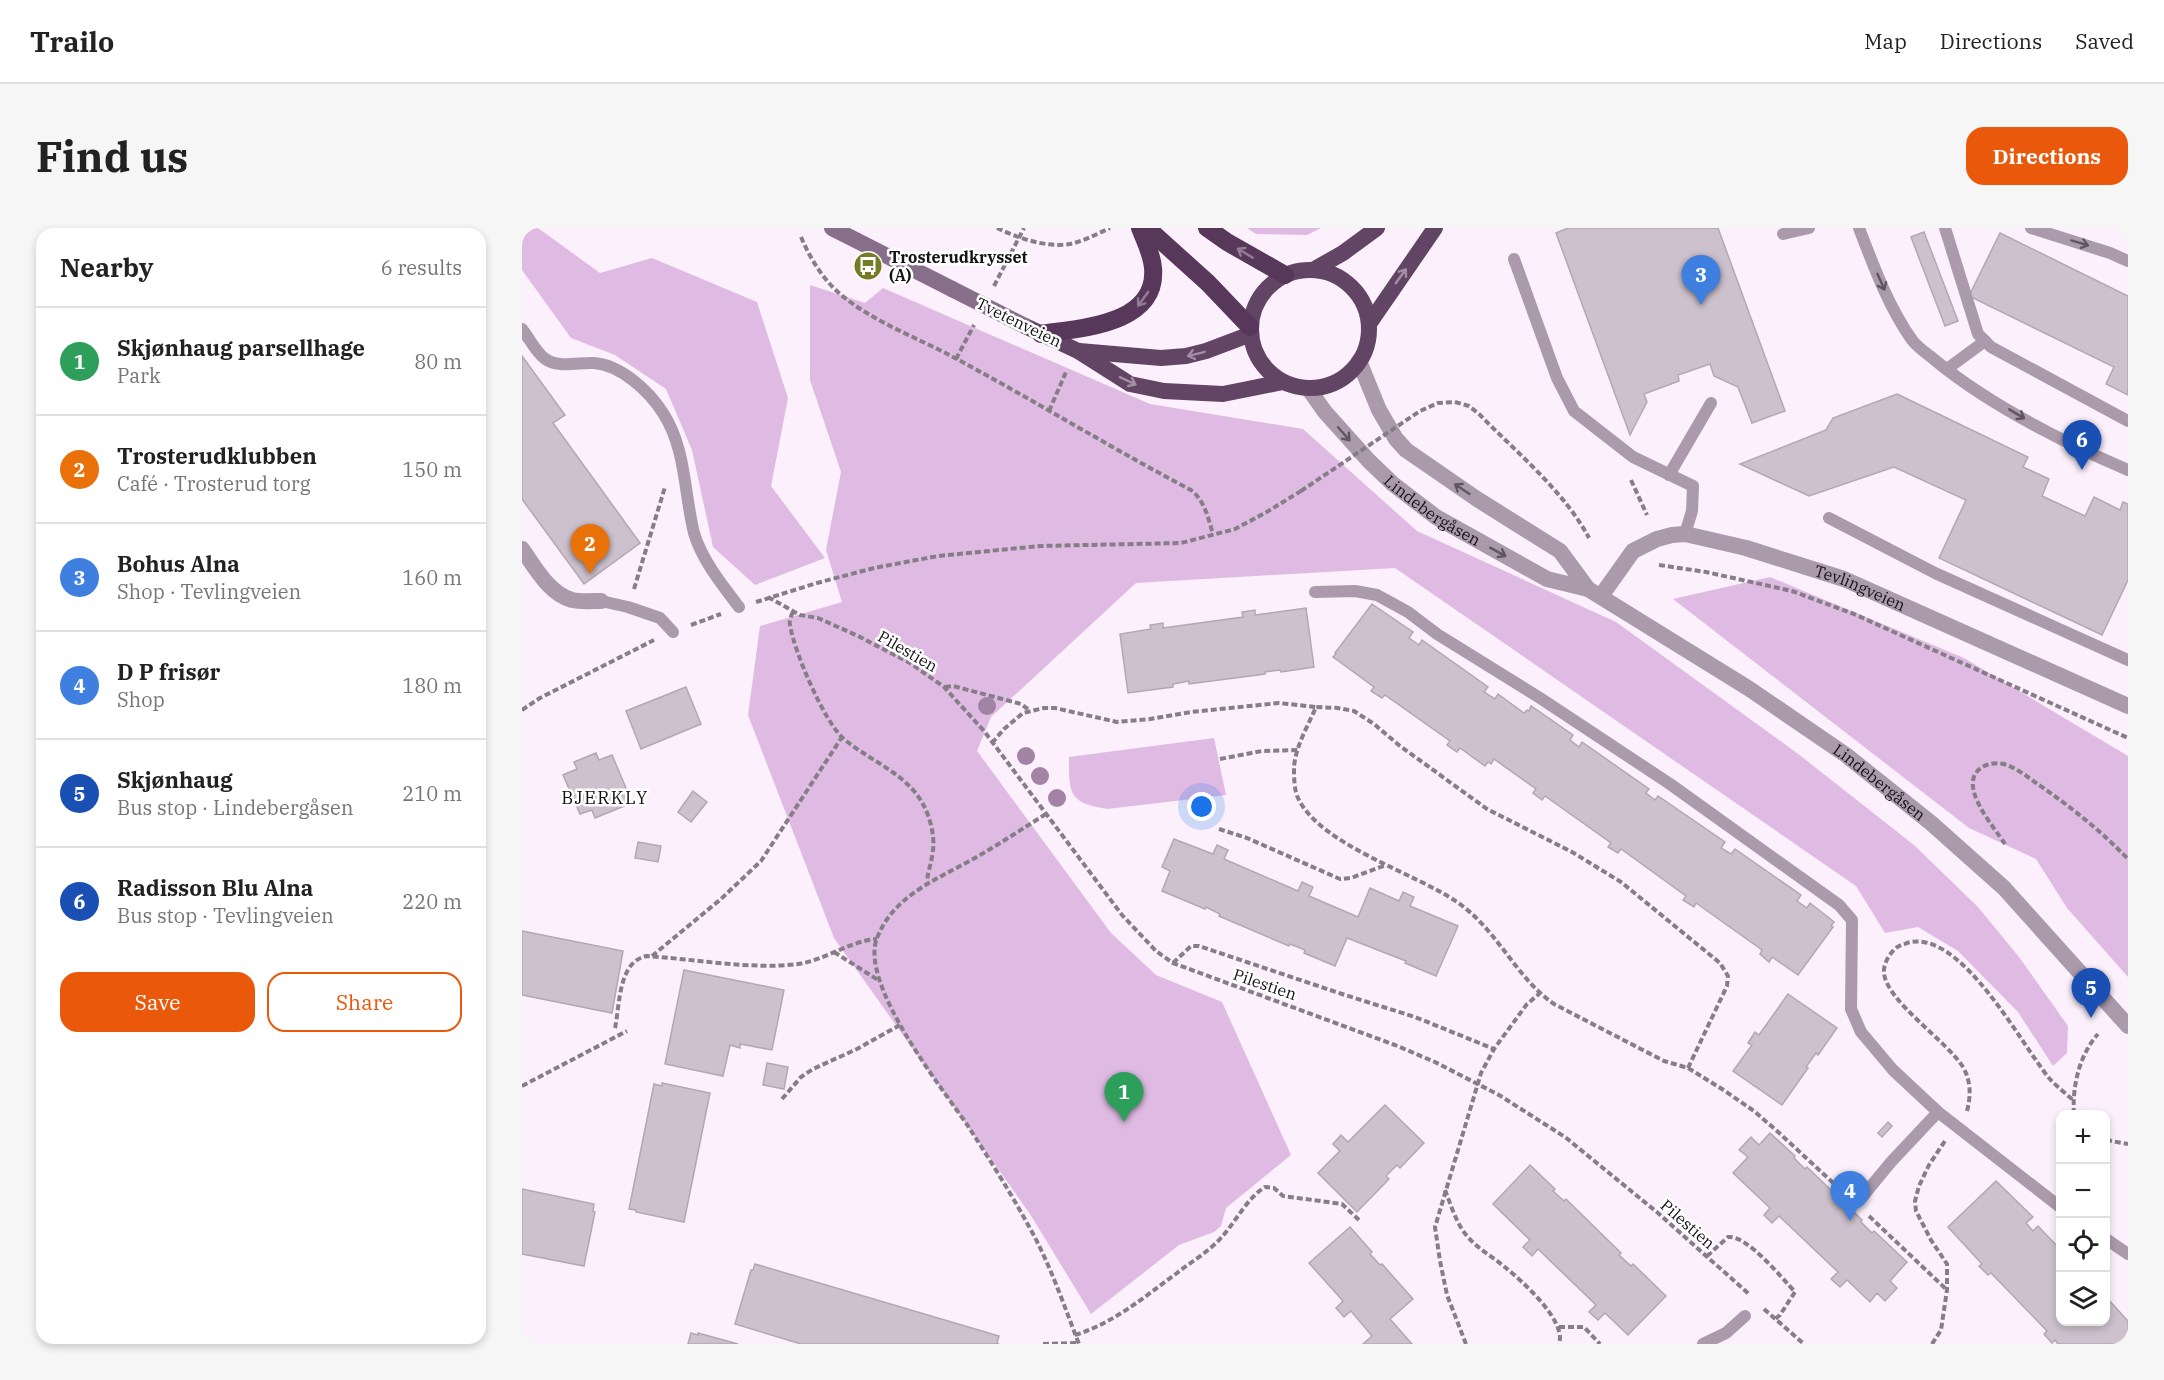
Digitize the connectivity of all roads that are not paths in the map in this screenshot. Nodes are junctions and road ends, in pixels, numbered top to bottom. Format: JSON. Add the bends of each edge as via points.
{"nodes":[{"id":1,"x":831,"y":228,"type":"edge"},
{"id":2,"x":1207,"y":228,"type":"edge"},
{"id":3,"x":1377,"y":228,"type":"edge"},
{"id":4,"x":1435,"y":228,"type":"edge"},
{"id":5,"x":1809,"y":228,"type":"edge"},
{"id":6,"x":1859,"y":228,"type":"edge"},
{"id":7,"x":1945,"y":228,"type":"edge"},
{"id":8,"x":2031,"y":228,"type":"edge"},
{"id":9,"x":1783,"y":234,"type":"dead end"},
{"id":10,"x":1148,"y":235,"type":"edge"},
{"id":11,"x":1514,"y":259,"type":"dead end"},
{"id":12,"x":2128,"y":261,"type":"edge"},
{"id":13,"x":1313,"y":270,"type":"junction"},
{"id":14,"x":1285,"y":275,"type":"junction"},
{"id":15,"x":1368,"y":324,"type":"junction"},
{"id":16,"x":522,"y":329,"type":"edge"},
{"id":17,"x":1033,"y":330,"type":"junction"},
{"id":18,"x":1251,"y":330,"type":"junction"},
{"id":19,"x":1984,"y":341,"type":"junction"},
{"id":20,"x":1078,"y":351,"type":"junction"},
{"id":21,"x":1359,"y":361,"type":"junction"},
{"id":22,"x":1947,"y":369,"type":"junction"},
{"id":23,"x":1283,"y":382,"type":"junction"},
{"id":24,"x":1308,"y":388,"type":"junction"},
{"id":25,"x":1711,"y":403,"type":"dead end"},
{"id":26,"x":2128,"y":421,"type":"edge"},
{"id":27,"x":2128,"y":470,"type":"edge"},
{"id":28,"x":1669,"y":475,"type":"junction"},
{"id":29,"x":1829,"y":518,"type":"dead end"},
{"id":30,"x":1685,"y":534,"type":"junction"},
{"id":31,"x":522,"y":549,"type":"edge"},
{"id":32,"x":1315,"y":592,"type":"dead end"},
{"id":33,"x":1595,"y":593,"type":"junction"},
{"id":34,"x":601,"y":601,"type":"joint"},
{"id":35,"x":739,"y":607,"type":"road end"},
{"id":36,"x":673,"y":632,"type":"road end"},
{"id":37,"x":2128,"y":660,"type":"edge"},
{"id":38,"x":2128,"y":706,"type":"edge"},
{"id":39,"x":2128,"y":1026,"type":"edge"},
{"id":40,"x":1938,"y":1112,"type":"junction"},
{"id":41,"x":1863,"y":1196,"type":"dead end"},
{"id":42,"x":2056,"y":1204,"type":"edge"},
{"id":43,"x":2110,"y":1242,"type":"edge"},
{"id":44,"x":2128,"y":1254,"type":"edge"},
{"id":45,"x":1744,"y":1316,"type":"dead end"},
{"id":46,"x":1703,"y":1344,"type":"edge"}],
"edges":[{"from":1,"to":17,"type":"main road","name":"Tvetenveien","bridge":true},
{"from":14,"to":2,"type":"highway","one_way":true},
{"from":3,"to":13,"type":"highway"},
{"from":15,"to":4,"type":"highway","one_way":true},
{"from":5,"to":9,"type":"lane"},
{"from":6,"to":22,"type":"lane","one_way":true,"via":[[1892,307],[1914,342]]},
{"from":7,"to":19,"type":"lane","via":[[1978,334]]},
{"from":8,"to":12,"type":"lane","one_way":true},
{"from":10,"to":17,"type":"highway","one_way":true,"via":[[1154,271],[1151,287],[1134,310],[1105,324]]},
{"from":10,"to":18,"type":"highway","via":[[1208,283]]},
{"from":11,"to":28,"type":"lane","via":[[1557,378],[1574,411],[1633,457]]},
{"from":13,"to":14,"type":"highway"},
{"from":13,"to":15,"type":"highway","via":[[1339,278],[1351,287],[1365,310]]},
{"from":14,"to":18,"type":"highway","via":[[1260,296]]},
{"from":15,"to":21,"type":"highway","via":[[1367,343]]},
{"from":16,"to":35,"type":"lane","via":[[544,359],[569,365],[605,365],[623,373],[663,412],[680,458],[698,544]]},
{"from":17,"to":20,"type":"highway","name":"Tvetenveien"},
{"from":18,"to":20,"type":"highway","name":"Tvetenveien","one_way":true,"via":[[1186,356],[1161,358]]},
{"from":18,"to":23,"type":"highway","via":[[1256,353],[1267,370]]},
{"from":19,"to":22,"type":"lane"},
{"from":19,"to":26,"type":"lane"},
{"from":20,"to":23,"type":"highway","name":"Tvetenveien","one_way":true,"via":[[1130,384],[1164,392],[1223,394]]},
{"from":21,"to":24,"type":"highway","name":"Tvetenveien","via":[[1338,381]]},
{"from":33,"to":21,"type":"street","name":"Lindebergåsen","one_way":true,"via":[[1560,551],[1406,450],[1378,410]]},
{"from":22,"to":27,"type":"lane","one_way":true,"via":[[2040,427]]},
{"from":23,"to":24,"type":"highway","name":"Tvetenveien"},
{"from":24,"to":33,"type":"street","name":"Lindebergåsen","one_way":true,"via":[[1352,443],[1413,500],[1461,532],[1547,579]]},
{"from":25,"to":28,"type":"lane"},
{"from":28,"to":30,"type":"lane","via":[[1693,486]]},
{"from":29,"to":37,"type":"lane","via":[[1935,573]]},
{"from":30,"to":33,"type":"street","name":"Tevlingveien","via":[[1657,539],[1633,551]]},
{"from":30,"to":38,"type":"street","name":"Tevlingveien","via":[[1746,548],[1844,579]]},
{"from":31,"to":34,"type":"street","via":[[556,591],[573,600]]},
{"from":32,"to":40,"type":"lane","via":[[1377,595],[1408,612],[1670,784],[1839,905],[1852,920],[1851,1009],[1861,1032],[1893,1070]]},
{"from":33,"to":39,"type":"street","name":"Lindebergåsen","via":[[1802,724],[1931,823],[2004,888]]},
{"from":34,"to":36,"type":"lane","via":[[660,618]]},
{"from":40,"to":41,"type":"lane"},
{"from":40,"to":42,"type":"lane"},
{"from":43,"to":44,"type":"lane"},
{"from":45,"to":46,"type":"lane","via":[[1726,1333]]}]}
